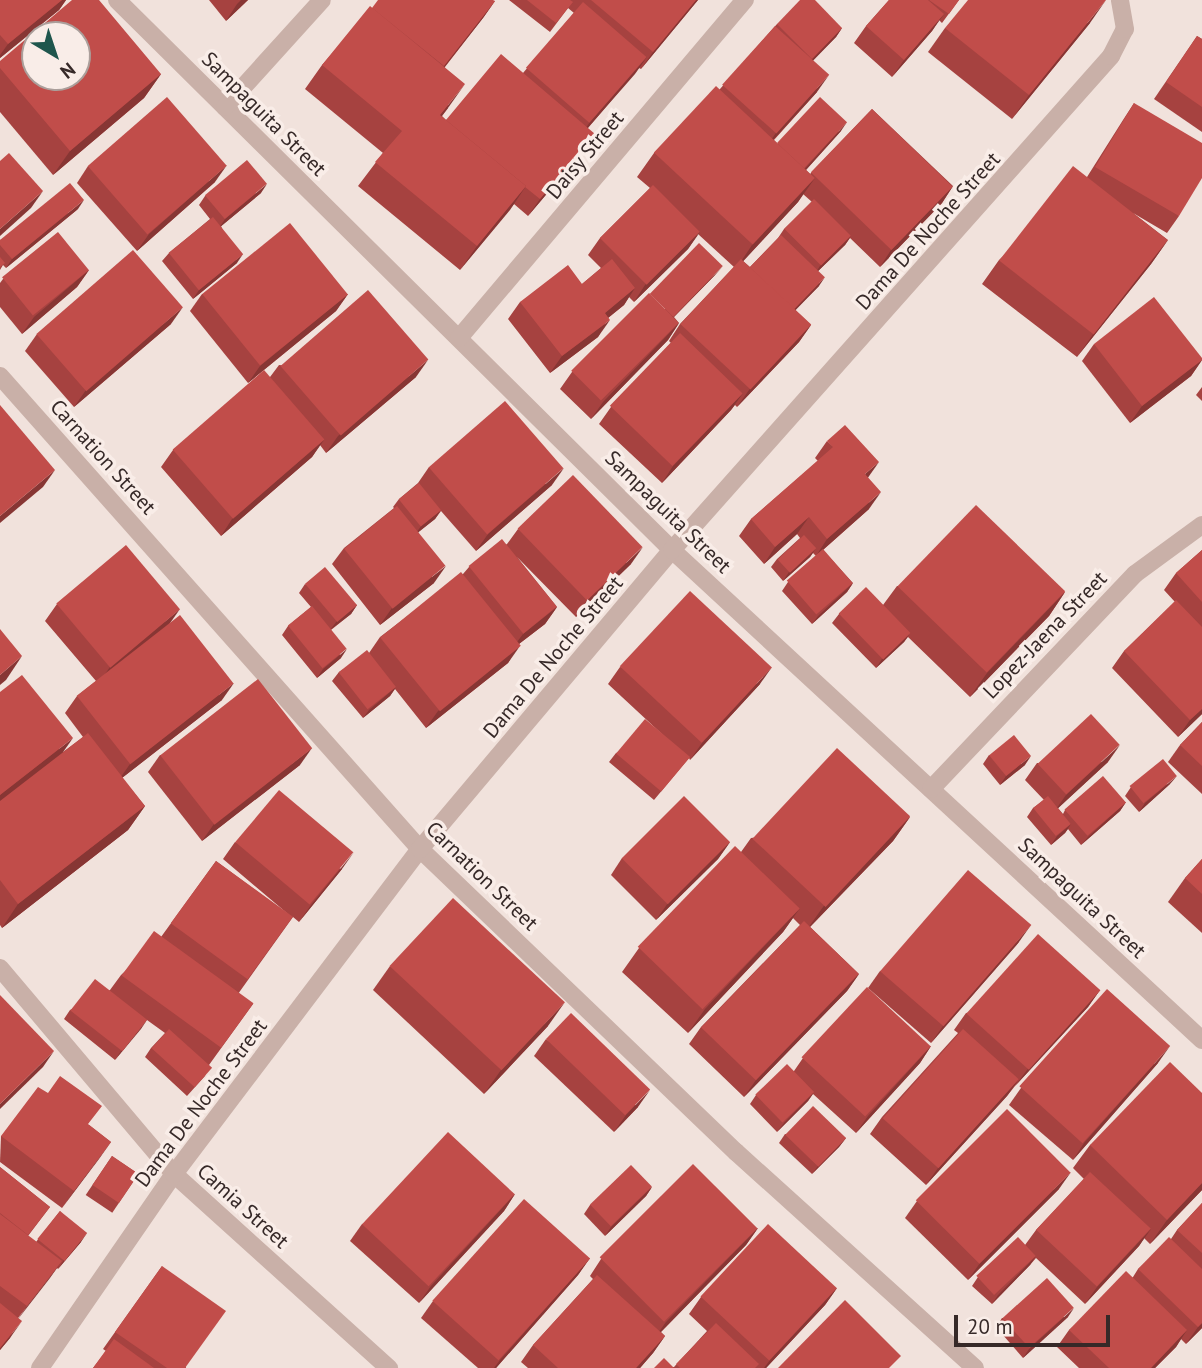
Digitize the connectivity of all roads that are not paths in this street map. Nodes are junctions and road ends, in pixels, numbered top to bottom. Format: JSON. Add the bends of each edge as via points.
{"nodes":[{"id":1,"x":117,"y":0,"type":"edge"},
{"id":2,"x":322,"y":0,"type":"edge"},
{"id":3,"x":745,"y":0,"type":"edge"},
{"id":4,"x":1121,"y":2,"type":"edge"},
{"id":5,"x":225,"y":107,"type":"junction"},
{"id":6,"x":459,"y":338,"type":"junction"},
{"id":7,"x":0,"y":376,"type":"edge"},
{"id":8,"x":1201,"y":528,"type":"edge"},
{"id":9,"x":672,"y":550,"type":"junction"},
{"id":10,"x":931,"y":789,"type":"junction"},
{"id":11,"x":420,"y":849,"type":"junction"},
{"id":12,"x":0,"y":968,"type":"edge"},
{"id":13,"x":1202,"y":1040,"type":"edge"},
{"id":14,"x":174,"y":1174,"type":"junction"},
{"id":15,"x":40,"y":1368,"type":"edge"},
{"id":16,"x":389,"y":1368,"type":"edge"},
{"id":17,"x":975,"y":1368,"type":"edge"}],
"edges":[{"from":1,"to":5,"type":"street","name":"Sampaguita Street"},
{"from":2,"to":5,"type":"street"},
{"from":3,"to":6,"type":"street","name":"Daisy Street"},
{"from":4,"to":9,"type":"street","name":"Dama De Noche Street","via":[[1125,29],[1093,78]]},
{"from":5,"to":6,"type":"street","name":"Sampaguita Street"},
{"from":6,"to":9,"type":"street","name":"Sampaguita Street"},
{"from":7,"to":11,"type":"street","name":"Carnation Street"},
{"from":8,"to":10,"type":"street","name":"Lopez-Jaena Street","via":[[1135,574]]},
{"from":9,"to":10,"type":"street","name":"Sampaguita Street"},
{"from":9,"to":11,"type":"street","name":"Dama De Noche Street"},
{"from":10,"to":13,"type":"street","name":"Sampaguita Street"},
{"from":11,"to":14,"type":"street","name":"Dama De Noche Street"},
{"from":11,"to":17,"type":"street","name":"Carnation Street","via":[[736,1152]]},
{"from":12,"to":14,"type":"street","name":"Camia Street"},
{"from":14,"to":15,"type":"street","name":"Dama De Noche Street"},
{"from":14,"to":16,"type":"street","name":"Camia Street"}]}
